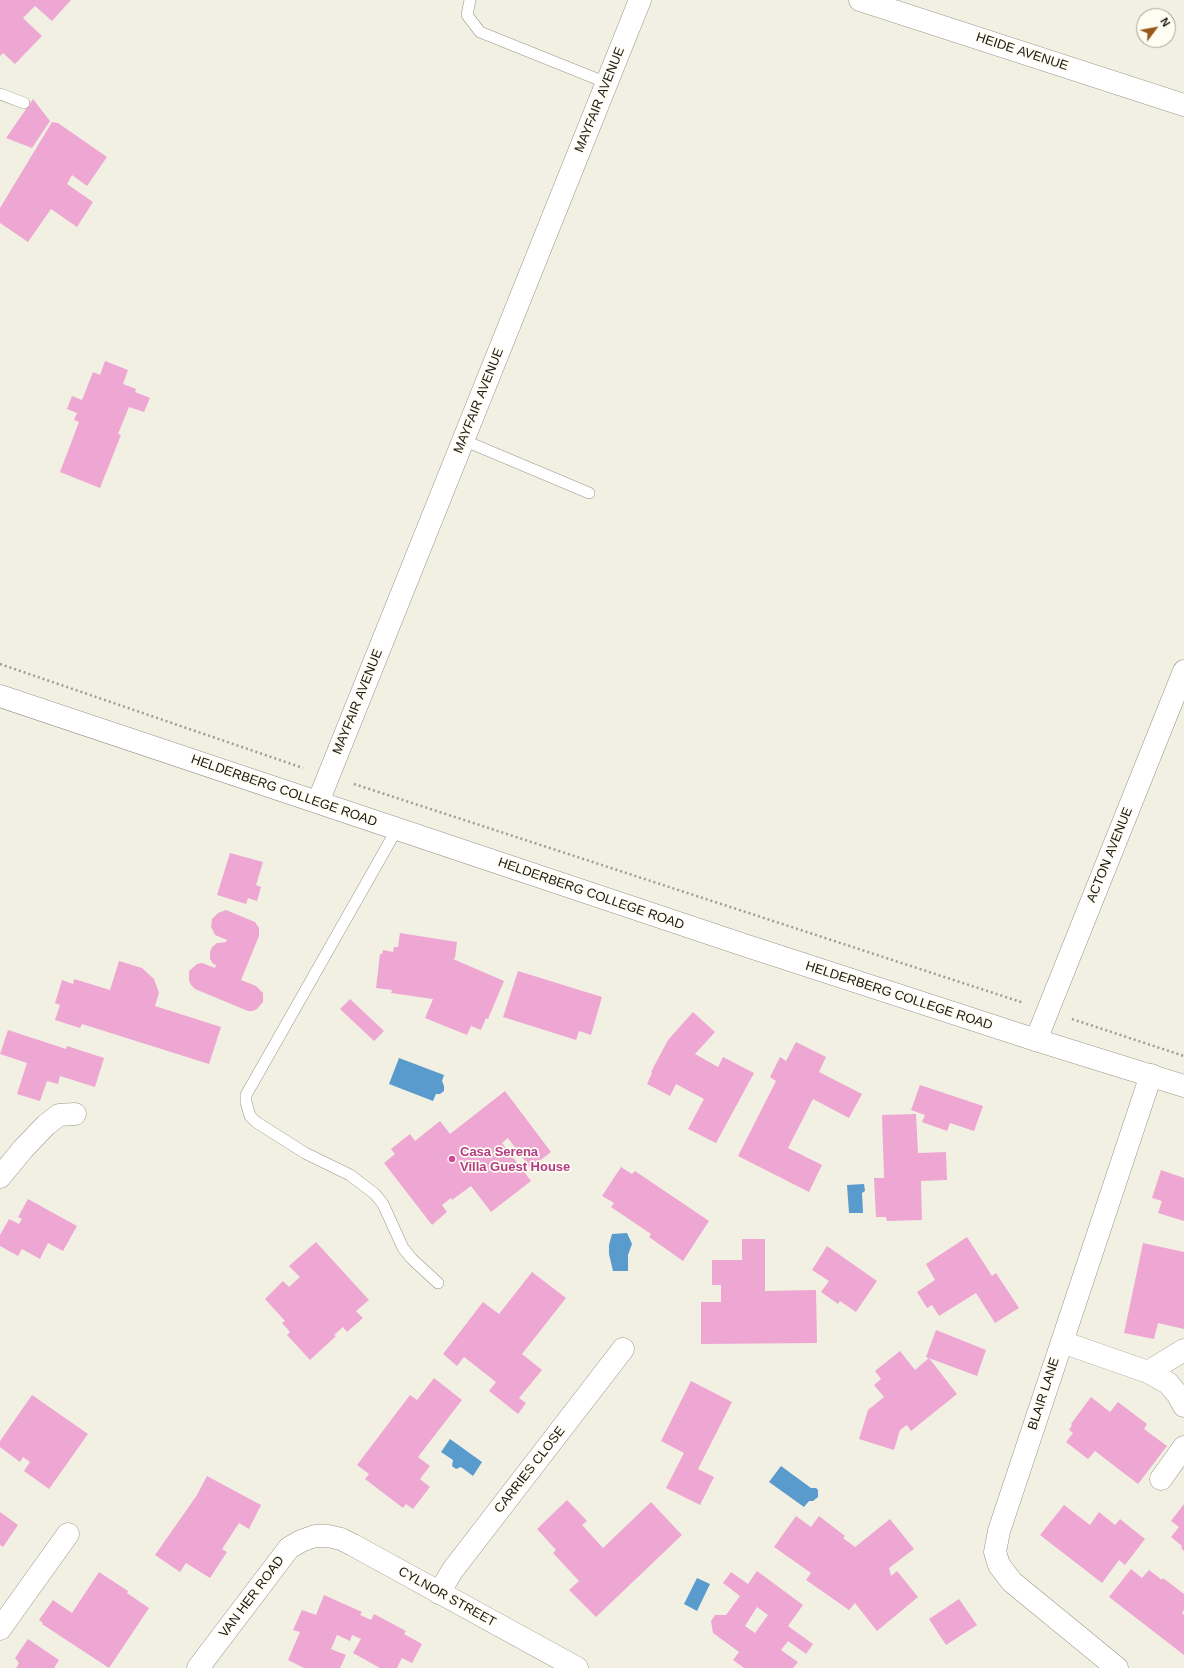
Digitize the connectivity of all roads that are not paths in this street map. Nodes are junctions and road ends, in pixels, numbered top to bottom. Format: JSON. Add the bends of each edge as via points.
{"nodes":[{"id":1,"x":470,"y":0,"type":"edge"},
{"id":2,"x":640,"y":0,"type":"edge"},
{"id":3,"x":860,"y":0,"type":"edge"},
{"id":4,"x":607,"y":83,"type":"junction"},
{"id":5,"x":0,"y":94,"type":"edge"},
{"id":6,"x":24,"y":103,"type":"dead end"},
{"id":7,"x":1184,"y":105,"type":"edge"},
{"id":8,"x":463,"y":440,"type":"junction"},
{"id":9,"x":589,"y":493,"type":"dead end"},
{"id":10,"x":1184,"y":671,"type":"edge"},
{"id":11,"x":0,"y":696,"type":"edge"},
{"id":12,"x":318,"y":802,"type":"junction"},
{"id":13,"x":397,"y":829,"type":"junction"},
{"id":14,"x":1036,"y":1040,"type":"junction"},
{"id":15,"x":1151,"y":1075,"type":"junction"},
{"id":16,"x":1184,"y":1086,"type":"edge"},
{"id":17,"x":75,"y":1114,"type":"dead end"},
{"id":18,"x":0,"y":1177,"type":"edge"},
{"id":19,"x":438,"y":1283,"type":"dead end"},
{"id":20,"x":1062,"y":1342,"type":"junction"},
{"id":21,"x":624,"y":1349,"type":"dead end"},
{"id":22,"x":1184,"y":1350,"type":"edge"},
{"id":23,"x":1148,"y":1372,"type":"junction"},
{"id":24,"x":1184,"y":1406,"type":"edge"},
{"id":25,"x":1184,"y":1447,"type":"edge"},
{"id":26,"x":1161,"y":1479,"type":"dead end"},
{"id":27,"x":68,"y":1534,"type":"dead end"},
{"id":28,"x":315,"y":1536,"type":"joint"},
{"id":29,"x":440,"y":1593,"type":"junction"},
{"id":30,"x":0,"y":1629,"type":"edge"},
{"id":31,"x":198,"y":1668,"type":"edge"},
{"id":32,"x":577,"y":1668,"type":"edge"},
{"id":33,"x":1117,"y":1668,"type":"edge"}],
"edges":[{"from":1,"to":4,"type":"lane","via":[[467,15],[480,32]]},
{"from":2,"to":4,"type":"street","name":"MAYFAIR AVENUE"},
{"from":3,"to":7,"type":"street","name":"HEIDE AVENUE"},
{"from":4,"to":8,"type":"street","name":"MAYFAIR AVENUE"},
{"from":5,"to":6,"type":"lane"},
{"from":8,"to":9,"type":"lane"},
{"from":8,"to":12,"type":"street","name":"MAYFAIR AVENUE"},
{"from":10,"to":14,"type":"street","name":"ACTON AVENUE"},
{"from":11,"to":12,"type":"street","name":"HELDERBERG COLLEGE ROAD"},
{"from":12,"to":13,"type":"street","name":"HELDERBERG COLLEGE ROAD"},
{"from":13,"to":14,"type":"street","name":"HELDERBERG COLLEGE ROAD"},
{"from":13,"to":19,"type":"lane","via":[[246,1095],[246,1102],[250,1116],[256,1122],[304,1153],[350,1175],[375,1194],[403,1248]]},
{"from":14,"to":15,"type":"street","name":"HELDERBERG COLLEGE ROAD"},
{"from":15,"to":16,"type":"street","name":"HELDERBERG COLLEGE ROAD"},
{"from":15,"to":20,"type":"street","name":"BLAIR LANE"},
{"from":17,"to":18,"type":"street","via":[[59,1115],[46,1125]]},
{"from":20,"to":23,"type":"street"},
{"from":20,"to":33,"type":"street","name":"BLAIR LANE","via":[[999,1531],[996,1559],[1012,1582]]},
{"from":21,"to":29,"type":"street","name":"CARRIES CLOSE","via":[[452,1571]]},
{"from":22,"to":23,"type":"street"},
{"from":23,"to":24,"type":"street","via":[[1168,1384]]},
{"from":25,"to":26,"type":"street"},
{"from":27,"to":30,"type":"street"},
{"from":28,"to":29,"type":"street","name":"CYLNOR STREET","via":[[341,1539]]},
{"from":28,"to":31,"type":"street","name":"VAN HER ROAD","via":[[289,1548]]},
{"from":29,"to":32,"type":"street","name":"CYLNOR STREET"}]}
